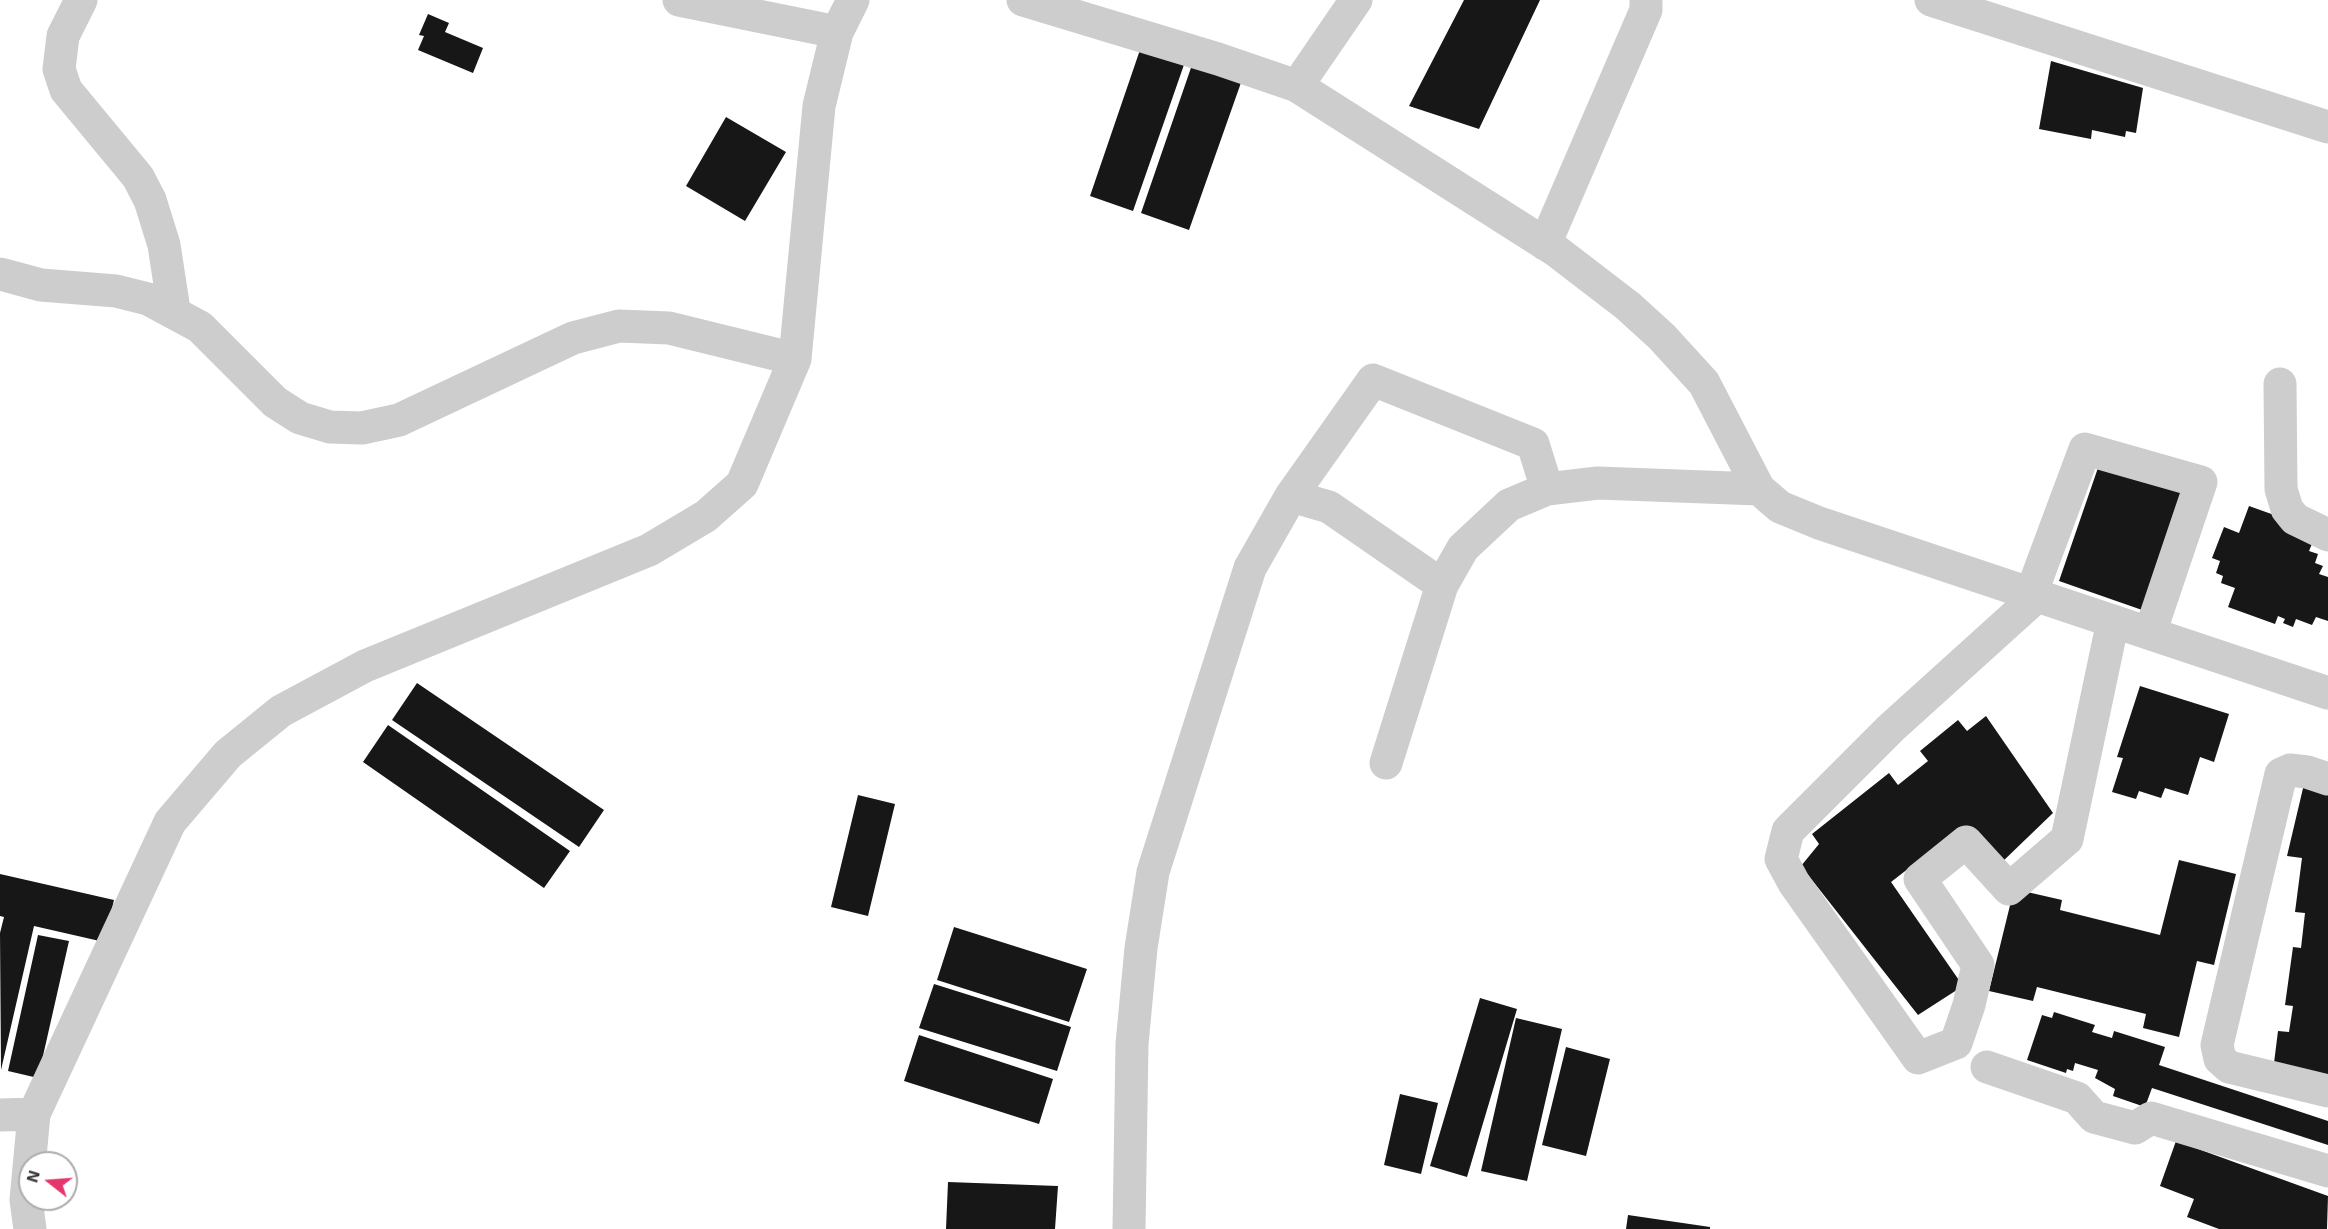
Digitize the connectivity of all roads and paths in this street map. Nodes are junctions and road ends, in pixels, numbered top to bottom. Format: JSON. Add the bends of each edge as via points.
{"nodes":[{"id":1,"x":81,"y":0,"type":"edge"},
{"id":2,"x":679,"y":0,"type":"edge"},
{"id":3,"x":852,"y":0,"type":"edge"},
{"id":4,"x":1023,"y":0,"type":"edge"},
{"id":5,"x":1356,"y":0,"type":"edge"},
{"id":6,"x":1646,"y":0,"type":"edge"},
{"id":7,"x":1931,"y":0,"type":"edge"},
{"id":8,"x":837,"y":32,"type":"junction"},
{"id":9,"x":1298,"y":86,"type":"junction"},
{"id":10,"x":2328,"y":126,"type":"edge"},
{"id":11,"x":1545,"y":244,"type":"junction"},
{"id":12,"x":0,"y":274,"type":"edge"},
{"id":13,"x":174,"y":310,"type":"junction"},
{"id":14,"x":795,"y":359,"type":"junction"},
{"id":15,"x":2280,"y":384,"type":"dead end"},
{"id":16,"x":1547,"y":489,"type":"junction"},
{"id":17,"x":1759,"y":489,"type":"junction"},
{"id":18,"x":1291,"y":496,"type":"junction"},
{"id":19,"x":2328,"y":535,"type":"edge"},
{"id":20,"x":1442,"y":585,"type":"junction"},
{"id":21,"x":2034,"y":595,"type":"junction"},
{"id":22,"x":2113,"y":621,"type":"junction"},
{"id":23,"x":2150,"y":633,"type":"junction"},
{"id":24,"x":2328,"y":693,"type":"edge"},
{"id":25,"x":1386,"y":763,"type":"dead end"},
{"id":26,"x":2328,"y":779,"type":"edge"},
{"id":27,"x":1987,"y":1067,"type":"dead end"},
{"id":28,"x":2328,"y":1091,"type":"edge"},
{"id":29,"x":34,"y":1114,"type":"junction"},
{"id":30,"x":0,"y":1115,"type":"edge"},
{"id":31,"x":2328,"y":1171,"type":"edge"},
{"id":32,"x":30,"y":1229,"type":"edge"},
{"id":33,"x":1129,"y":1229,"type":"edge"}],
"edges":[{"from":1,"to":13,"type":"street","via":[[63,36],[59,69],[66,90],[138,177],[150,200],[164,245]]},
{"from":2,"to":8,"type":"street"},
{"from":3,"to":8,"type":"street"},
{"from":4,"to":9,"type":"street"},
{"from":5,"to":9,"type":"street"},
{"from":6,"to":11,"type":"street","via":[[1646,10]]},
{"from":7,"to":10,"type":"street"},
{"from":8,"to":14,"type":"street","via":[[819,106]]},
{"from":9,"to":11,"type":"street"},
{"from":11,"to":17,"type":"street","via":[[1628,306],[1704,383]]},
{"from":12,"to":13,"type":"street","via":[[41,285],[116,291],[148,298]]},
{"from":13,"to":14,"type":"street","via":[[200,327],[274,402],[300,418],[330,427],[362,428],[399,420],[573,338],[619,326],[669,328]]},
{"from":14,"to":29,"type":"street","via":[[742,484],[706,516],[649,550],[365,666],[281,711],[228,754],[170,822]]},
{"from":15,"to":19,"type":"street","via":[[2281,489],[2287,509],[2295,519]]},
{"from":16,"to":17,"type":"street","via":[[1598,483]]},
{"from":16,"to":18,"type":"street","via":[[1533,444],[1372,380]]},
{"from":16,"to":20,"type":"street","via":[[1509,505],[1463,548]]},
{"from":17,"to":21,"type":"street","via":[[1780,507],[1820,523]]},
{"from":18,"to":20,"type":"street","via":[[1329,507]]},
{"from":18,"to":33,"type":"street","via":[[1250,568],[1153,872],[1132,1044]]},
{"from":20,"to":25,"type":"street"},
{"from":21,"to":22,"type":"street"},
{"from":21,"to":22,"type":"street","via":[[1891,728],[1788,831],[1781,859],[1794,883],[1918,1058],[1956,1043],[1978,965],[1920,879],[1966,842],[2008,889],[2067,838]]},
{"from":21,"to":23,"type":"street","via":[[2085,449],[2201,482]]},
{"from":22,"to":23,"type":"street"},
{"from":23,"to":24,"type":"street"},
{"from":26,"to":28,"type":"street","via":[[2290,770],[2281,774],[2217,1045],[2220,1059],[2229,1067]]},
{"from":27,"to":31,"type":"street","via":[[2077,1098],[2094,1117],[2134,1128],[2151,1118]]},
{"from":29,"to":30,"type":"street"},
{"from":29,"to":32,"type":"street","via":[[26,1200]]}]}
